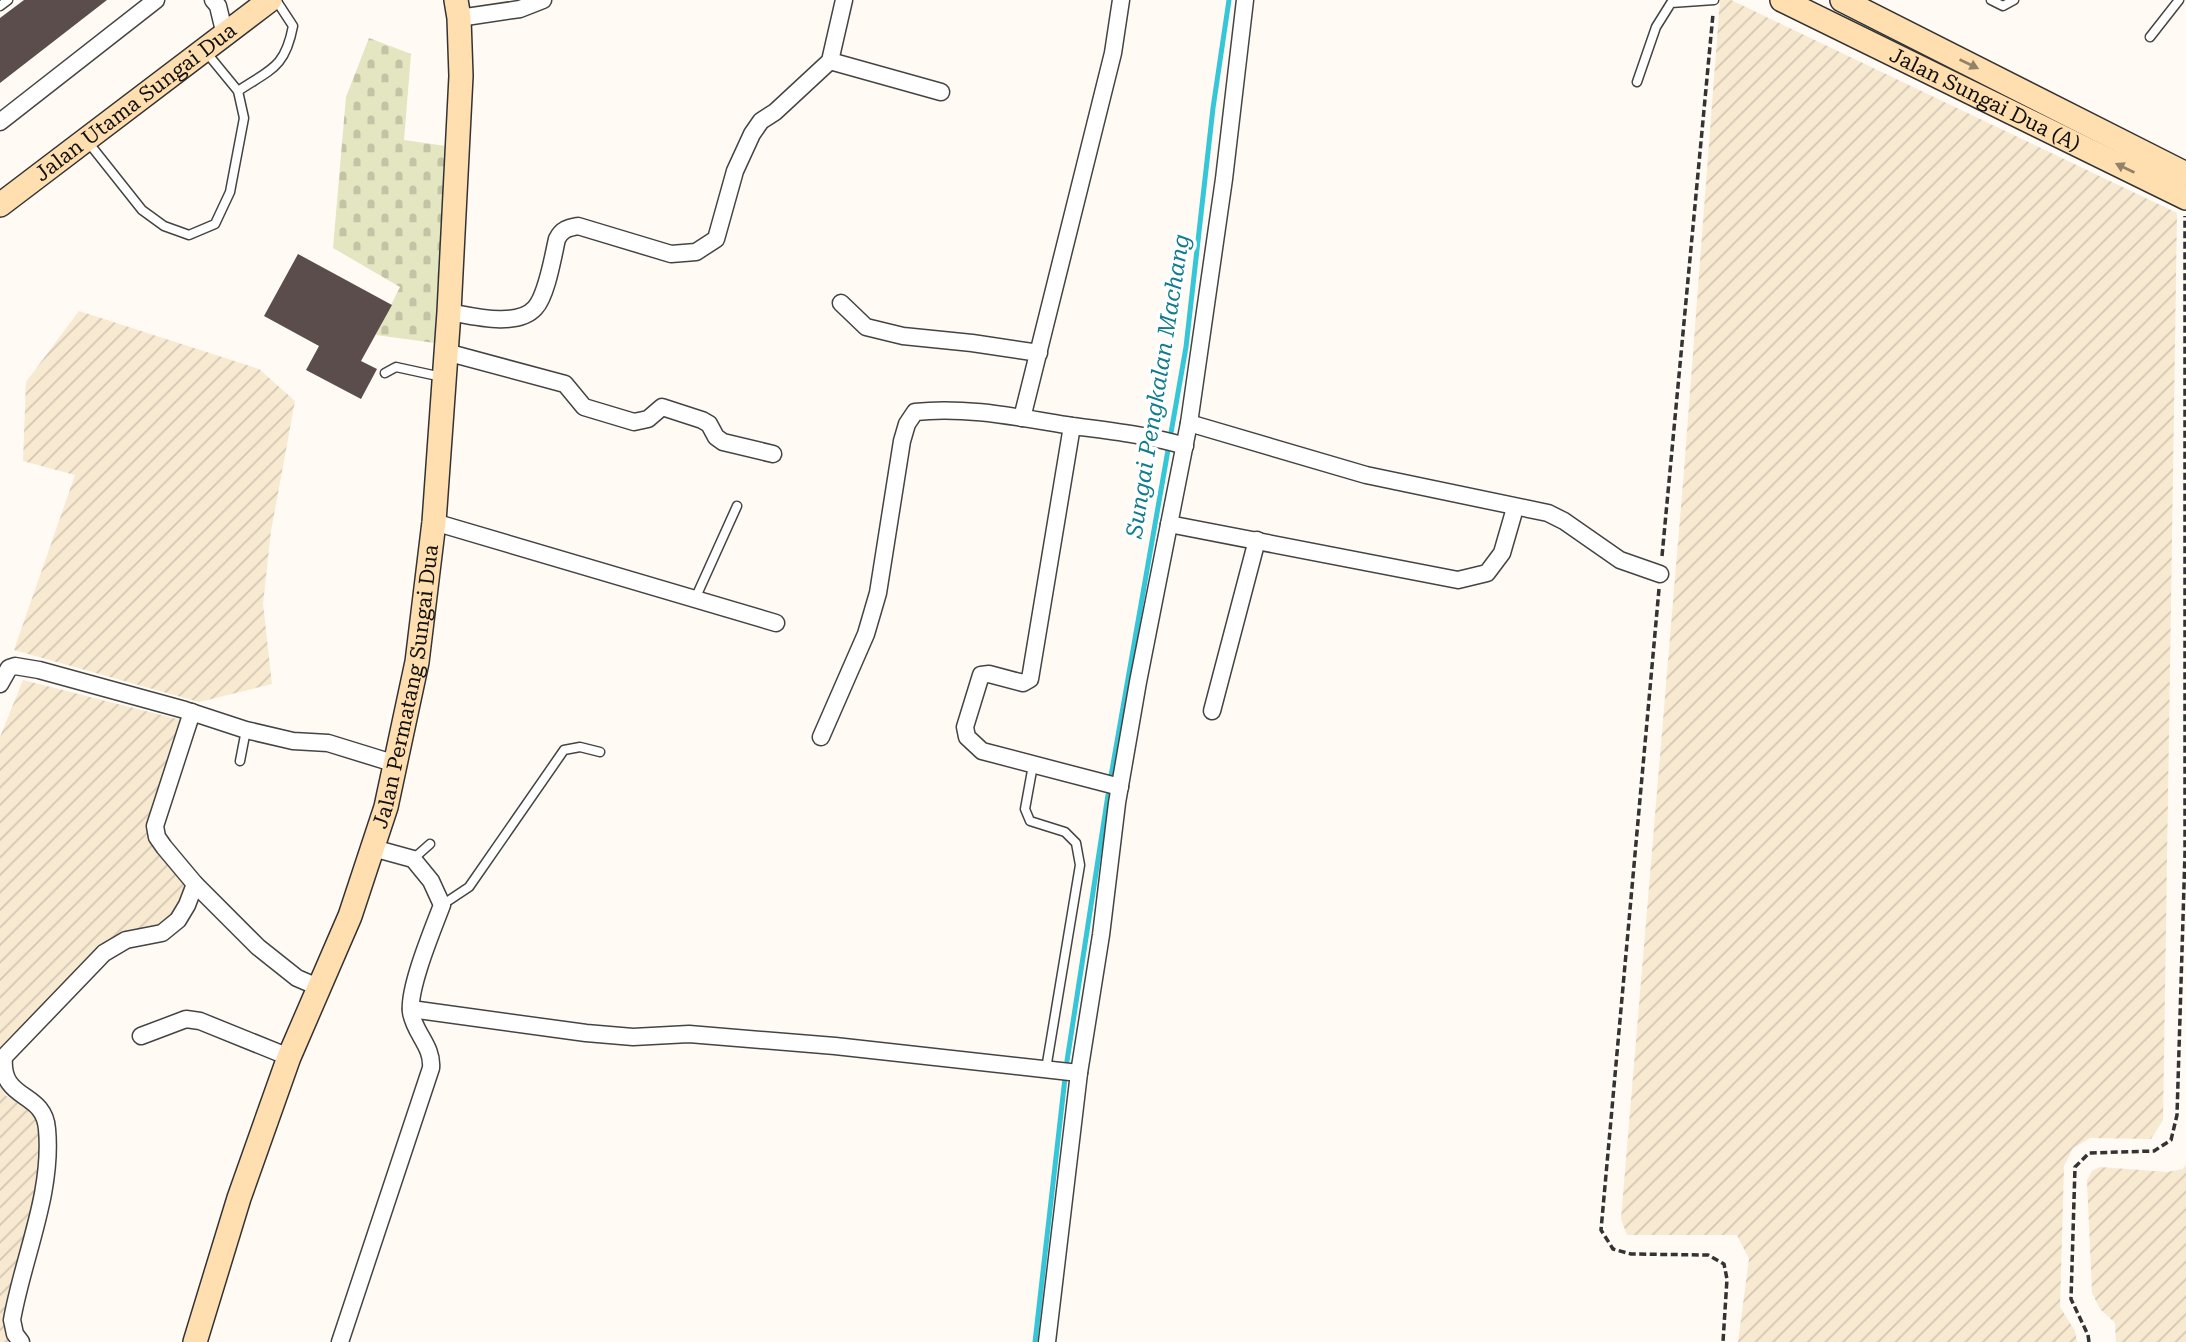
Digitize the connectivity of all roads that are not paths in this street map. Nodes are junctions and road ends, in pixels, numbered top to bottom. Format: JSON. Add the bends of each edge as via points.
{"nodes":[{"id":1,"x":8,"y":0,"type":"edge"},
{"id":2,"x":156,"y":0,"type":"edge"},
{"id":3,"x":214,"y":0,"type":"edge"},
{"id":4,"x":270,"y":0,"type":"edge"},
{"id":5,"x":276,"y":0,"type":"edge"},
{"id":6,"x":543,"y":0,"type":"edge"},
{"id":7,"x":844,"y":0,"type":"edge"},
{"id":8,"x":1121,"y":0,"type":"edge"},
{"id":9,"x":1245,"y":0,"type":"edge"},
{"id":10,"x":1782,"y":0,"type":"edge"},
{"id":11,"x":1884,"y":0,"type":"edge"},
{"id":12,"x":1991,"y":0,"type":"edge"},
{"id":13,"x":2014,"y":0,"type":"edge"},
{"id":14,"x":2179,"y":0,"type":"edge"},
{"id":15,"x":1714,"y":1,"type":"edge"},
{"id":16,"x":1851,"y":2,"type":"edge"},
{"id":17,"x":0,"y":6,"type":"edge"},
{"id":18,"x":459,"y":6,"type":"edge"},
{"id":19,"x":1826,"y":9,"type":"edge"},
{"id":20,"x":1842,"y":29,"type":"junction"},
{"id":21,"x":225,"y":35,"type":"junction"},
{"id":22,"x":2150,"y":37,"type":"dead end"},
{"id":23,"x":1926,"y":43,"type":"junction"},
{"id":24,"x":205,"y":50,"type":"junction"},
{"id":25,"x":830,"y":61,"type":"junction"},
{"id":26,"x":1637,"y":82,"type":"dead end"},
{"id":27,"x":238,"y":91,"type":"junction"},
{"id":28,"x":941,"y":92,"type":"dead end"},
{"id":29,"x":0,"y":122,"type":"edge"},
{"id":30,"x":87,"y":139,"type":"junction"},
{"id":31,"x":2186,"y":174,"type":"edge"},
{"id":32,"x":2185,"y":198,"type":"edge"},
{"id":33,"x":0,"y":205,"type":"edge"},
{"id":34,"x":841,"y":303,"type":"dead end"},
{"id":35,"x":449,"y":312,"type":"junction"},
{"id":36,"x":446,"y":352,"type":"junction"},
{"id":37,"x":1039,"y":353,"type":"junction"},
{"id":38,"x":385,"y":373,"type":"dead end"},
{"id":39,"x":445,"y":377,"type":"junction"},
{"id":40,"x":1022,"y":418,"type":"junction"},
{"id":41,"x":1189,"y":423,"type":"junction"},
{"id":42,"x":1072,"y":426,"type":"junction"},
{"id":43,"x":1182,"y":445,"type":"junction"},
{"id":44,"x":773,"y":454,"type":"dead end"},
{"id":45,"x":737,"y":506,"type":"dead end"},
{"id":46,"x":1515,"y":508,"type":"junction"},
{"id":47,"x":434,"y":522,"type":"junction"},
{"id":48,"x":1169,"y":524,"type":"junction"},
{"id":49,"x":1257,"y":540,"type":"junction"},
{"id":50,"x":1660,"y":575,"type":"road end"},
{"id":51,"x":695,"y":598,"type":"junction"},
{"id":52,"x":776,"y":623,"type":"dead end"},
{"id":53,"x":0,"y":684,"type":"edge"},
{"id":54,"x":1212,"y":711,"type":"dead end"},
{"id":55,"x":191,"y":712,"type":"junction"},
{"id":56,"x":246,"y":730,"type":"junction"},
{"id":57,"x":821,"y":737,"type":"dead end"},
{"id":58,"x":600,"y":752,"type":"dead end"},
{"id":59,"x":240,"y":761,"type":"dead end"},
{"id":60,"x":396,"y":764,"type":"junction"},
{"id":61,"x":1033,"y":764,"type":"junction"},
{"id":62,"x":1120,"y":787,"type":"junction"},
{"id":63,"x":430,"y":844,"type":"dead end"},
{"id":64,"x":373,"y":848,"type":"junction"},
{"id":65,"x":413,"y":859,"type":"junction"},
{"id":66,"x":195,"y":884,"type":"junction"},
{"id":67,"x":442,"y":905,"type":"junction"},
{"id":68,"x":318,"y":987,"type":"junction"},
{"id":69,"x":411,"y":1009,"type":"junction"},
{"id":70,"x":141,"y":1036,"type":"dead end"},
{"id":71,"x":289,"y":1057,"type":"junction"},
{"id":72,"x":1046,"y":1069,"type":"junction"},
{"id":73,"x":1079,"y":1073,"type":"junction"},
{"id":74,"x":21,"y":1342,"type":"edge"},
{"id":75,"x":195,"y":1342,"type":"edge"},
{"id":76,"x":340,"y":1342,"type":"edge"},
{"id":77,"x":1047,"y":1342,"type":"edge"}],
"edges":[{"from":1,"to":17,"type":"lane"},
{"from":2,"to":29,"type":"street"},
{"from":3,"to":21,"type":"street"},
{"from":4,"to":21,"type":"main road","name":"Jalan Utama Sungai Dua"},
{"from":5,"to":27,"type":"lane","via":[[293,26],[289,48],[282,61]]},
{"from":6,"to":18,"type":"street","via":[[520,9]]},
{"from":7,"to":25,"type":"street"},
{"from":8,"to":37,"type":"street","via":[[1113,53]]},
{"from":9,"to":41,"type":"street"},
{"from":10,"to":19,"type":"main road","name":"Jalan Sungai Dua (A)"},
{"from":11,"to":23,"type":"main road"},
{"from":12,"to":13,"type":"lane","via":[[2003,6]]},
{"from":14,"to":22,"type":"lane"},
{"from":15,"to":26,"type":"lane","via":[[1671,3],[1656,27]]},
{"from":16,"to":20,"type":"main road"},
{"from":16,"to":23,"type":"main road","name":"Jalan Sungai Dua (A)"},
{"from":18,"to":35,"type":"main road","name":"Jalan Permatang Sungai Dua","via":[[461,76]]},
{"from":19,"to":20,"type":"main road","name":"Jalan Sungai Dua (A)"},
{"from":32,"to":20,"type":"main road","name":"Jalan Sungai Dua (A)","one_way":true},
{"from":21,"to":24,"type":"main road","name":"Jalan Utama Sungai Dua"},
{"from":23,"to":31,"type":"main road","name":"Jalan Sungai Dua (A)","one_way":true},
{"from":24,"to":27,"type":"lane"},
{"from":24,"to":30,"type":"main road","name":"Jalan Utama Sungai Dua"},
{"from":25,"to":28,"type":"street"},
{"from":25,"to":35,"type":"street","via":[[752,134],[735,171],[716,239],[707,247],[671,254],[578,226],[568,228],[557,239],[534,309],[492,319]]},
{"from":27,"to":30,"type":"lane","via":[[244,118],[230,192],[215,224],[189,235],[164,226],[142,209]]},
{"from":30,"to":33,"type":"main road","name":"Jalan Utama Sungai Dua"},
{"from":34,"to":37,"type":"street","via":[[866,327]]},
{"from":35,"to":36,"type":"main road","name":"Jalan Permatang Sungai Dua"},
{"from":36,"to":39,"type":"main road","name":"Jalan Permatang Sungai Dua"},
{"from":36,"to":44,"type":"street","via":[[565,384],[584,407],[634,422],[648,419],[663,404],[709,424],[723,442]]},
{"from":37,"to":40,"type":"street"},
{"from":38,"to":39,"type":"lane","via":[[396,367]]},
{"from":39,"to":47,"type":"main road","name":"Jalan Permatang Sungai Dua"},
{"from":40,"to":42,"type":"street"},
{"from":40,"to":57,"type":"street","via":[[935,410],[915,412],[906,424],[878,593],[866,634]]},
{"from":41,"to":43,"type":"street"},
{"from":41,"to":46,"type":"street","via":[[1366,475]]},
{"from":42,"to":43,"type":"street"},
{"from":42,"to":61,"type":"street","via":[[1030,679],[1023,683],[981,675],[965,727],[967,737],[982,751]]},
{"from":43,"to":48,"type":"street"},
{"from":45,"to":51,"type":"lane"},
{"from":46,"to":49,"type":"street","via":[[1502,553],[1487,573],[1458,580]]},
{"from":46,"to":50,"type":"street","via":[[1548,513],[1620,560]]},
{"from":47,"to":51,"type":"street"},
{"from":47,"to":60,"type":"main road","name":"Jalan Permatang Sungai Dua","via":[[417,662]]},
{"from":48,"to":49,"type":"street"},
{"from":48,"to":62,"type":"street"},
{"from":49,"to":54,"type":"street"},
{"from":51,"to":52,"type":"street"},
{"from":53,"to":55,"type":"street","via":[[15,666]]},
{"from":55,"to":56,"type":"street"},
{"from":55,"to":66,"type":"street","via":[[155,826],[157,837]]},
{"from":56,"to":59,"type":"lane"},
{"from":56,"to":60,"type":"street","via":[[293,741],[328,743]]},
{"from":58,"to":67,"type":"lane","via":[[580,747],[564,750],[469,887]]},
{"from":60,"to":64,"type":"main road","name":"Jalan Permatang Sungai Dua"},
{"from":61,"to":62,"type":"street"},
{"from":61,"to":72,"type":"lane","via":[[1025,809],[1030,821],[1065,832],[1076,843],[1080,866]]},
{"from":62,"to":73,"type":"street"},
{"from":63,"to":65,"type":"lane"},
{"from":64,"to":65,"type":"street"},
{"from":64,"to":68,"type":"main road","name":"Jalan Permatang Sungai Dua","via":[[350,916]]},
{"from":65,"to":67,"type":"street"},
{"from":66,"to":68,"type":"street","via":[[258,947],[297,978]]},
{"from":66,"to":74,"type":"street","via":[[177,920],[162,933],[126,940],[104,953],[4,1057],[3,1080],[42,1113],[48,1135],[46,1181],[12,1320]]},
{"from":67,"to":69,"type":"street"},
{"from":68,"to":71,"type":"main road","name":"Jalan Permatang Sungai Dua"},
{"from":69,"to":72,"type":"street","via":[[586,1033],[632,1037],[689,1034]]},
{"from":69,"to":76,"type":"street","via":[[432,1055],[431,1068]]},
{"from":70,"to":71,"type":"street","via":[[187,1019]]},
{"from":71,"to":75,"type":"main road","name":"Jalan Permatang Sungai Dua"},
{"from":72,"to":73,"type":"street"},
{"from":73,"to":77,"type":"street"}]}
